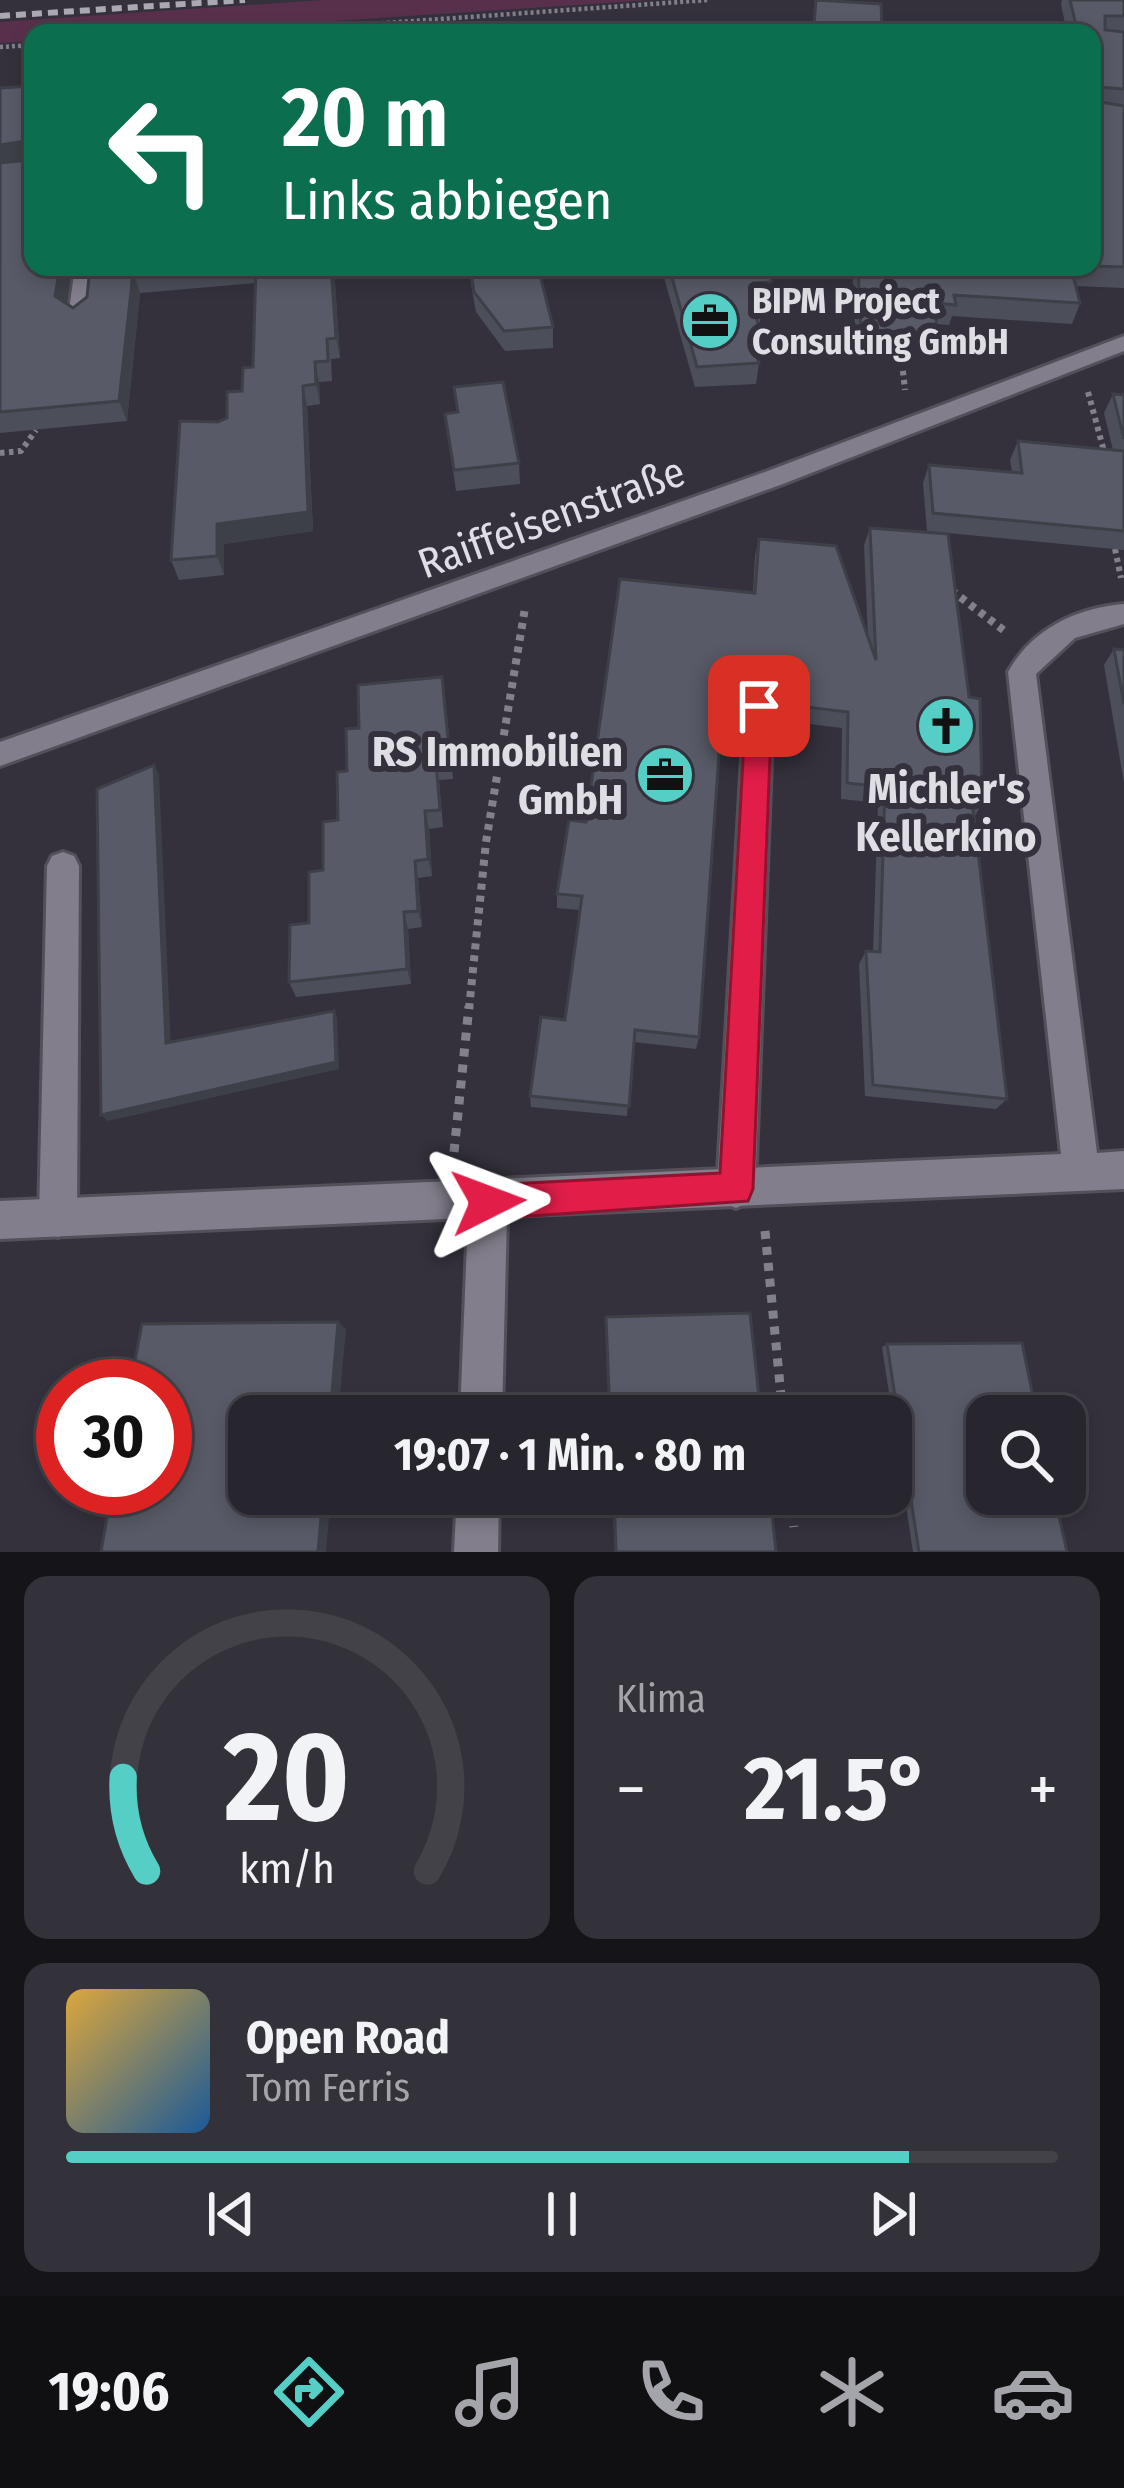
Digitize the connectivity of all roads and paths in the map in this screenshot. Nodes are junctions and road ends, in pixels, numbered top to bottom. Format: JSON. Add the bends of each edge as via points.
{"nodes":[{"id":1,"x":708,"y":0,"type":"edge"},
{"id":2,"x":364,"y":24,"type":"edge"},
{"id":3,"x":84,"y":276,"type":"edge"},
{"id":4,"x":79,"y":317,"type":"edge"},
{"id":5,"x":1124,"y":343,"type":"edge"},
{"id":6,"x":901,"y":353,"type":"edge"},
{"id":7,"x":1087,"y":387,"type":"dead end"},
{"id":8,"x":906,"y":398,"type":"dead end"},
{"id":9,"x":36,"y":430,"type":"edge"},
{"id":10,"x":0,"y":453,"type":"edge"},
{"id":11,"x":1105,"y":454,"type":"edge"},
{"id":12,"x":945,"y":586,"type":"edge"},
{"id":13,"x":524,"y":601,"type":"dead end"},
{"id":14,"x":1124,"y":614,"type":"edge"},
{"id":15,"x":1036,"y":654,"type":"junction"},
{"id":16,"x":759,"y":706,"type":"edge"},
{"id":17,"x":0,"y":754,"type":"edge"},
{"id":18,"x":63,"y":866,"type":"dead end"},
{"id":19,"x":1081,"y":1170,"type":"junction"},
{"id":20,"x":1124,"y":1170,"type":"edge"},
{"id":21,"x":748,"y":1188,"type":"junction"},
{"id":22,"x":468,"y":1203,"type":"junction"},
{"id":23,"x":58,"y":1218,"type":"junction"},
{"id":24,"x":0,"y":1220,"type":"edge"},
{"id":25,"x":480,"y":1395,"type":"edge"},
{"id":26,"x":780,"y":1395,"type":"edge"},
{"id":27,"x":477,"y":1515,"type":"edge"},
{"id":28,"x":793,"y":1515,"type":"edge"},
{"id":29,"x":794,"y":1527,"type":"dead end"},
{"id":30,"x":476,"y":1552,"type":"edge"}],
"edges":[{"from":1,"to":2,"type":"path"},
{"from":3,"to":4,"type":"street"},
{"from":5,"to":17,"type":"street","name":"Raiffeisenstraße","via":[[790,473]]},
{"from":6,"to":8,"type":"path"},
{"from":7,"to":11,"type":"path"},
{"from":9,"to":10,"type":"path","via":[[21,452]]},
{"from":12,"to":15,"type":"path"},
{"from":13,"to":22,"type":"path","via":[[486,842]]},
{"from":14,"to":15,"type":"street","via":[[1051,635]]},
{"from":15,"to":19,"type":"street","via":[[1022,672]]},
{"from":16,"to":21,"type":"street"},
{"from":18,"to":23,"type":"street"},
{"from":19,"to":20,"type":"street"},
{"from":19,"to":21,"type":"street"},
{"from":21,"to":22,"type":"street"},
{"from":21,"to":26,"type":"path"},
{"from":22,"to":23,"type":"street"},
{"from":22,"to":25,"type":"street"},
{"from":23,"to":24,"type":"street"},
{"from":27,"to":30,"type":"street"},
{"from":28,"to":29,"type":"path"}]}
